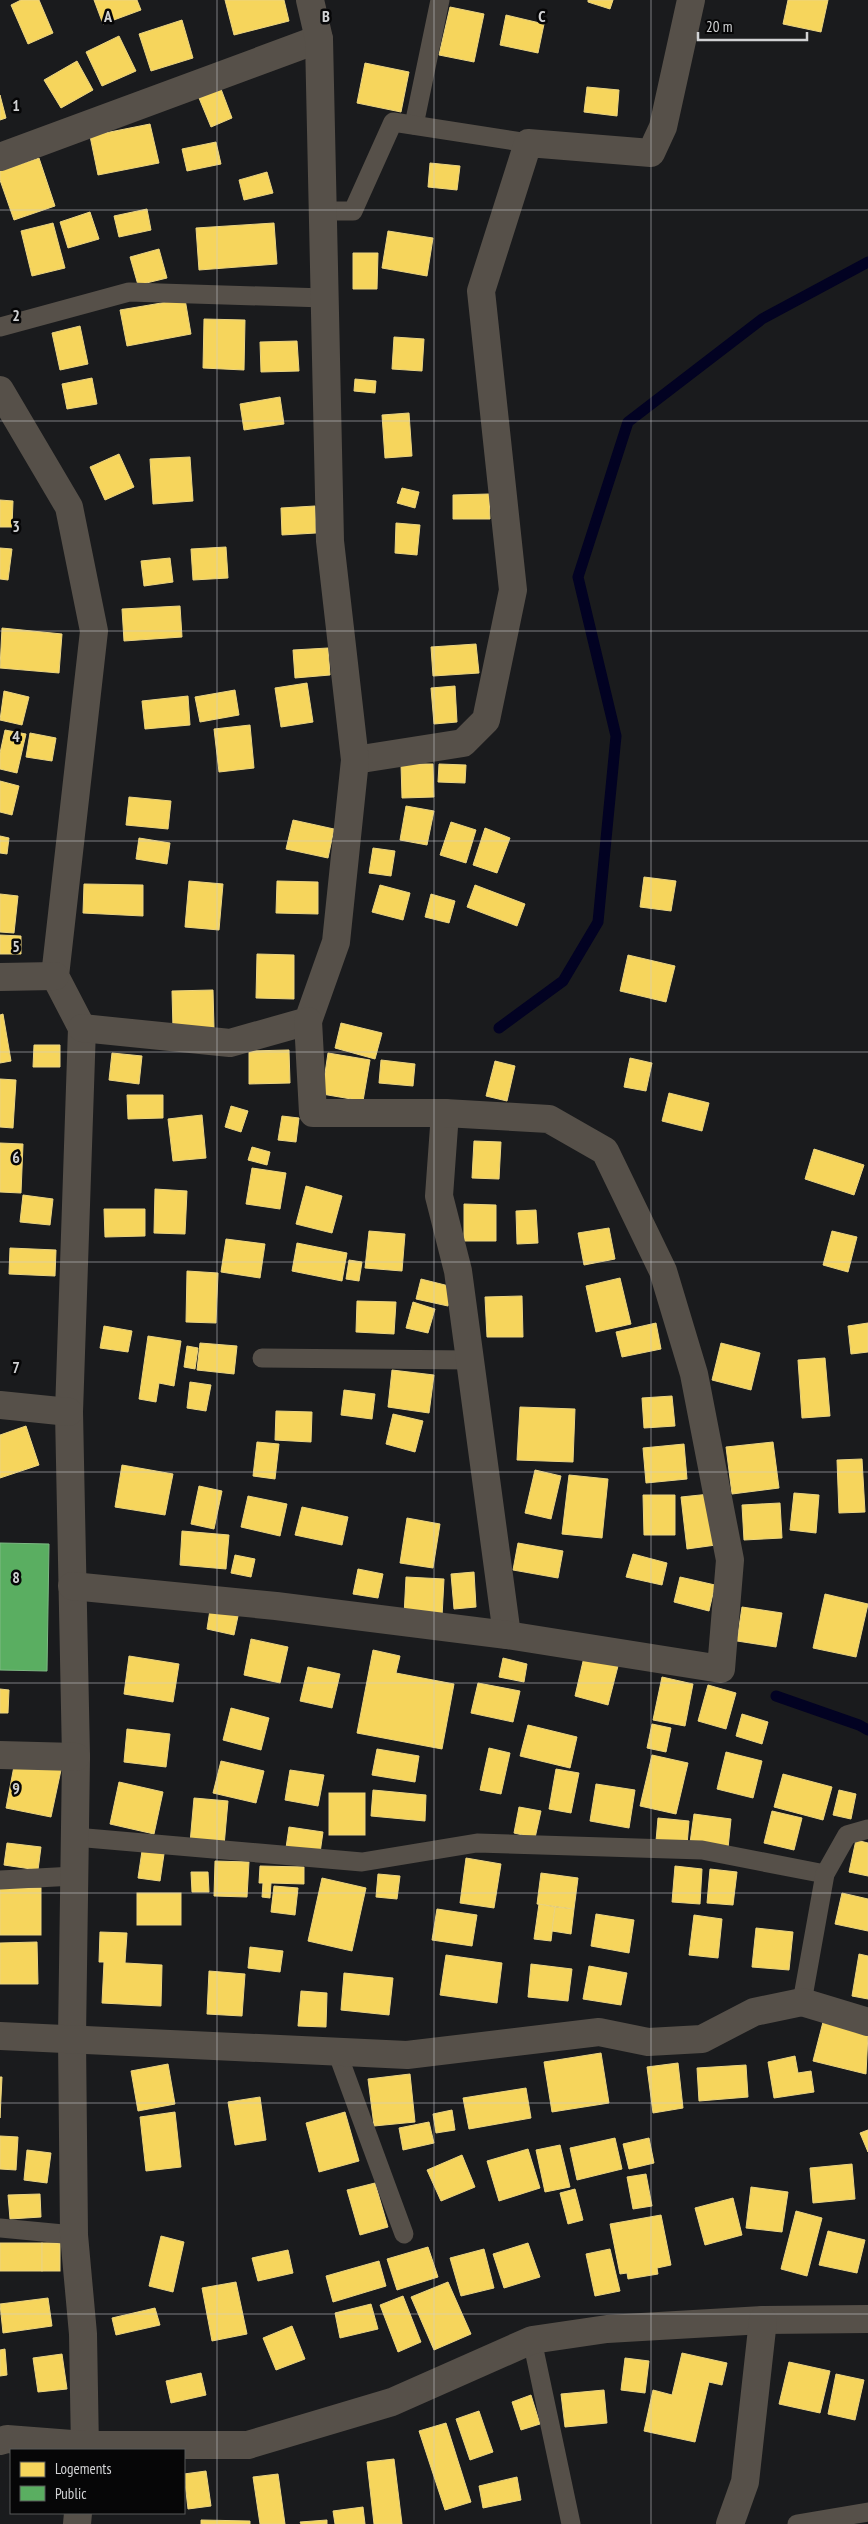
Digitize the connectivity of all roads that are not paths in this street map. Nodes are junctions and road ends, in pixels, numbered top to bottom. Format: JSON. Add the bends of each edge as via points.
{"nodes":[{"id":1,"x":310,"y":0,"type":"edge"},
{"id":2,"x":440,"y":0,"type":"edge"},
{"id":3,"x":691,"y":0,"type":"edge"},
{"id":4,"x":319,"y":39,"type":"junction"},
{"id":5,"x":414,"y":125,"type":"junction"},
{"id":6,"x":528,"y":144,"type":"junction"},
{"id":7,"x":0,"y":157,"type":"edge"},
{"id":8,"x":322,"y":211,"type":"junction"},
{"id":9,"x":324,"y":298,"type":"junction"},
{"id":10,"x":0,"y":327,"type":"edge"},
{"id":11,"x":0,"y":390,"type":"edge"},
{"id":12,"x":355,"y":760,"type":"junction"},
{"id":13,"x":54,"y":976,"type":"junction"},
{"id":14,"x":0,"y":977,"type":"edge"},
{"id":15,"x":308,"y":1021,"type":"junction"},
{"id":16,"x":82,"y":1028,"type":"junction"},
{"id":17,"x":444,"y":1113,"type":"junction"},
{"id":18,"x":262,"y":1358,"type":"dead end"},
{"id":19,"x":470,"y":1360,"type":"junction"},
{"id":20,"x":0,"y":1405,"type":"edge"},
{"id":21,"x":70,"y":1412,"type":"junction"},
{"id":22,"x":72,"y":1586,"type":"junction"},
{"id":23,"x":507,"y":1634,"type":"junction"},
{"id":24,"x":0,"y":1755,"type":"edge"},
{"id":25,"x":76,"y":1758,"type":"junction"},
{"id":26,"x":868,"y":1829,"type":"edge"},
{"id":27,"x":75,"y":1837,"type":"junction"},
{"id":28,"x":824,"y":1874,"type":"junction"},
{"id":29,"x":74,"y":1876,"type":"junction"},
{"id":30,"x":0,"y":1880,"type":"edge"},
{"id":31,"x":802,"y":2002,"type":"junction"},
{"id":32,"x":868,"y":2022,"type":"edge"},
{"id":33,"x":0,"y":2036,"type":"edge"},
{"id":34,"x":72,"y":2038,"type":"junction"},
{"id":35,"x":337,"y":2052,"type":"junction"},
{"id":36,"x":0,"y":2228,"type":"edge"},
{"id":37,"x":74,"y":2234,"type":"junction"},
{"id":38,"x":404,"y":2234,"type":"dead end"},
{"id":39,"x":868,"y":2319,"type":"edge"},
{"id":40,"x":763,"y":2320,"type":"junction"},
{"id":41,"x":532,"y":2340,"type":"junction"},
{"id":42,"x":0,"y":2440,"type":"edge"},
{"id":43,"x":85,"y":2448,"type":"edge"},
{"id":44,"x":868,"y":2512,"type":"edge"},
{"id":45,"x":571,"y":2524,"type":"edge"},
{"id":46,"x":730,"y":2524,"type":"edge"},
{"id":47,"x":796,"y":2524,"type":"edge"}],
"edges":[{"from":1,"to":4,"type":"street"},
{"from":2,"to":5,"type":"lane"},
{"from":3,"to":6,"type":"street","via":[[663,127],[651,153]]},
{"from":4,"to":7,"type":"street"},
{"from":4,"to":8,"type":"street"},
{"from":5,"to":6,"type":"lane"},
{"from":5,"to":8,"type":"lane","via":[[393,122],[353,211]]},
{"from":6,"to":12,"type":"street","via":[[481,291],[513,590],[486,720],[463,742]]},
{"from":8,"to":9,"type":"street"},
{"from":9,"to":10,"type":"lane","via":[[129,292]]},
{"from":9,"to":12,"type":"street","via":[[330,541]]},
{"from":11,"to":13,"type":"street","via":[[69,507],[94,630]]},
{"from":12,"to":15,"type":"street","via":[[336,942]]},
{"from":13,"to":14,"type":"street"},
{"from":13,"to":16,"type":"street"},
{"from":15,"to":16,"type":"street","via":[[230,1043]]},
{"from":15,"to":17,"type":"street","via":[[313,1113]]},
{"from":16,"to":21,"type":"street"},
{"from":17,"to":19,"type":"street","via":[[439,1196],[458,1271]]},
{"from":17,"to":23,"type":"street","via":[[549,1119],[605,1151],[663,1271],[694,1374],[730,1560],[721,1669]]},
{"from":18,"to":19,"type":"lane"},
{"from":19,"to":23,"type":"street"},
{"from":20,"to":21,"type":"street"},
{"from":21,"to":22,"type":"street"},
{"from":22,"to":23,"type":"street"},
{"from":22,"to":25,"type":"street"},
{"from":24,"to":25,"type":"street"},
{"from":25,"to":27,"type":"street"},
{"from":26,"to":28,"type":"lane","via":[[847,1835]]},
{"from":27,"to":28,"type":"lane","via":[[362,1862],[477,1843],[702,1850]]},
{"from":27,"to":29,"type":"street"},
{"from":28,"to":31,"type":"lane"},
{"from":29,"to":30,"type":"lane"},
{"from":29,"to":34,"type":"street"},
{"from":31,"to":32,"type":"street"},
{"from":31,"to":35,"type":"street","via":[[754,2012],[702,2040],[648,2042],[599,2032],[407,2055]]},
{"from":33,"to":34,"type":"street"},
{"from":34,"to":35,"type":"street"},
{"from":34,"to":37,"type":"street"},
{"from":35,"to":38,"type":"lane"},
{"from":36,"to":37,"type":"lane"},
{"from":37,"to":43,"type":"street","via":[[83,2334]]},
{"from":39,"to":40,"type":"street"},
{"from":40,"to":41,"type":"street","via":[[607,2329]]},
{"from":40,"to":46,"type":"street","via":[[745,2482]]},
{"from":41,"to":43,"type":"street","via":[[392,2402],[248,2445]]},
{"from":41,"to":45,"type":"lane"},
{"from":42,"to":43,"type":"street"},
{"from":44,"to":47,"type":"lane"}]}
